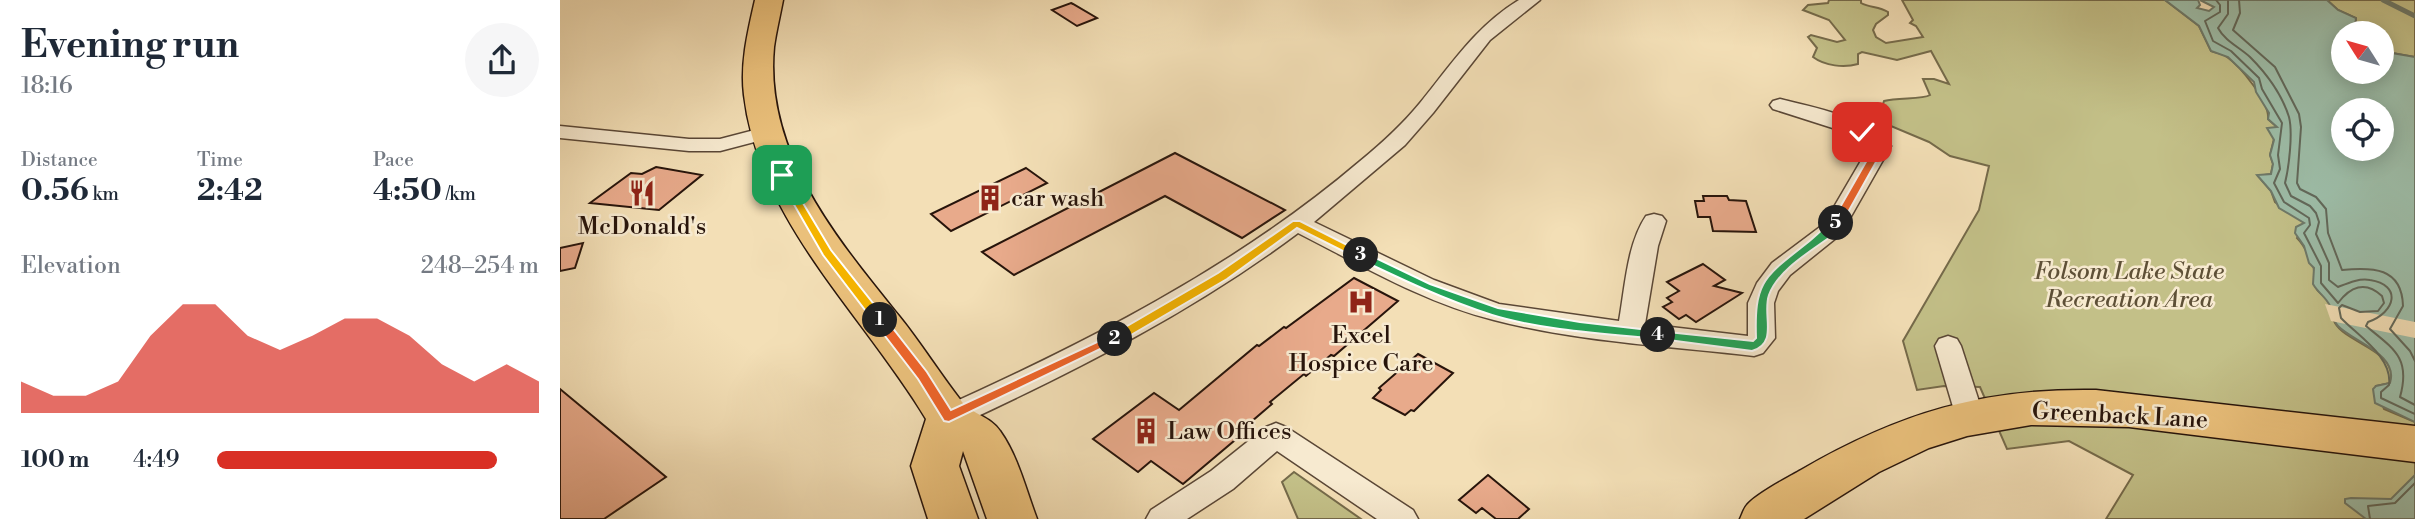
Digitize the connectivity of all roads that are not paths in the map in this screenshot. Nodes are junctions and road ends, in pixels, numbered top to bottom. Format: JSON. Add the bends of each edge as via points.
{"nodes":[{"id":1,"x":769,"y":0,"type":"edge"},
{"id":2,"x":1531,"y":0,"type":"edge"},
{"id":3,"x":1780,"y":105,"type":"dead end"},
{"id":4,"x":560,"y":132,"type":"edge"},
{"id":5,"x":766,"y":133,"type":"junction"},
{"id":6,"x":1654,"y":221,"type":"dead end"},
{"id":7,"x":1297,"y":223,"type":"junction"},
{"id":8,"x":1630,"y":332,"type":"junction"},
{"id":9,"x":1948,"y":346,"type":"dead end"},
{"id":10,"x":949,"y":417,"type":"junction"},
{"id":11,"x":1970,"y":417,"type":"junction"},
{"id":12,"x":2415,"y":444,"type":"edge"},
{"id":13,"x":953,"y":519,"type":"edge"},
{"id":14,"x":1012,"y":519,"type":"edge"},
{"id":15,"x":1162,"y":519,"type":"edge"},
{"id":16,"x":1402,"y":519,"type":"edge"},
{"id":17,"x":1765,"y":519,"type":"edge"}],
"edges":[{"from":1,"to":5,"type":"main road","via":[[759,78]]},
{"from":2,"to":7,"type":"street","via":[[1484,33],[1397,140]]},
{"from":3,"to":8,"type":"street","via":[[1862,132],[1880,146],[1833,229],[1781,269],[1766,289],[1760,342],[1752,346]]},
{"from":4,"to":5,"type":"street","via":[[689,145],[720,145]]},
{"from":5,"to":10,"type":"main road","via":[[788,190],[807,222]]},
{"from":6,"to":8,"type":"street"},
{"from":7,"to":8,"type":"street","via":[[1469,303],[1525,318]]},
{"from":7,"to":10,"type":"street","via":[[1223,276],[1159,314],[1090,352]]},
{"from":9,"to":11,"type":"street"},
{"from":10,"to":13,"type":"main road","via":[[935,466]]},
{"from":10,"to":14,"type":"main road","via":[[983,442]]},
{"from":11,"to":12,"type":"main road","name":"Greenback Lane","via":[[2067,408],[2182,415]]},
{"from":11,"to":17,"type":"main road","name":"Greenback Lane","via":[[1896,441]]},
{"from":15,"to":16,"type":"street","via":[[1222,480],[1276,435]]}]}
